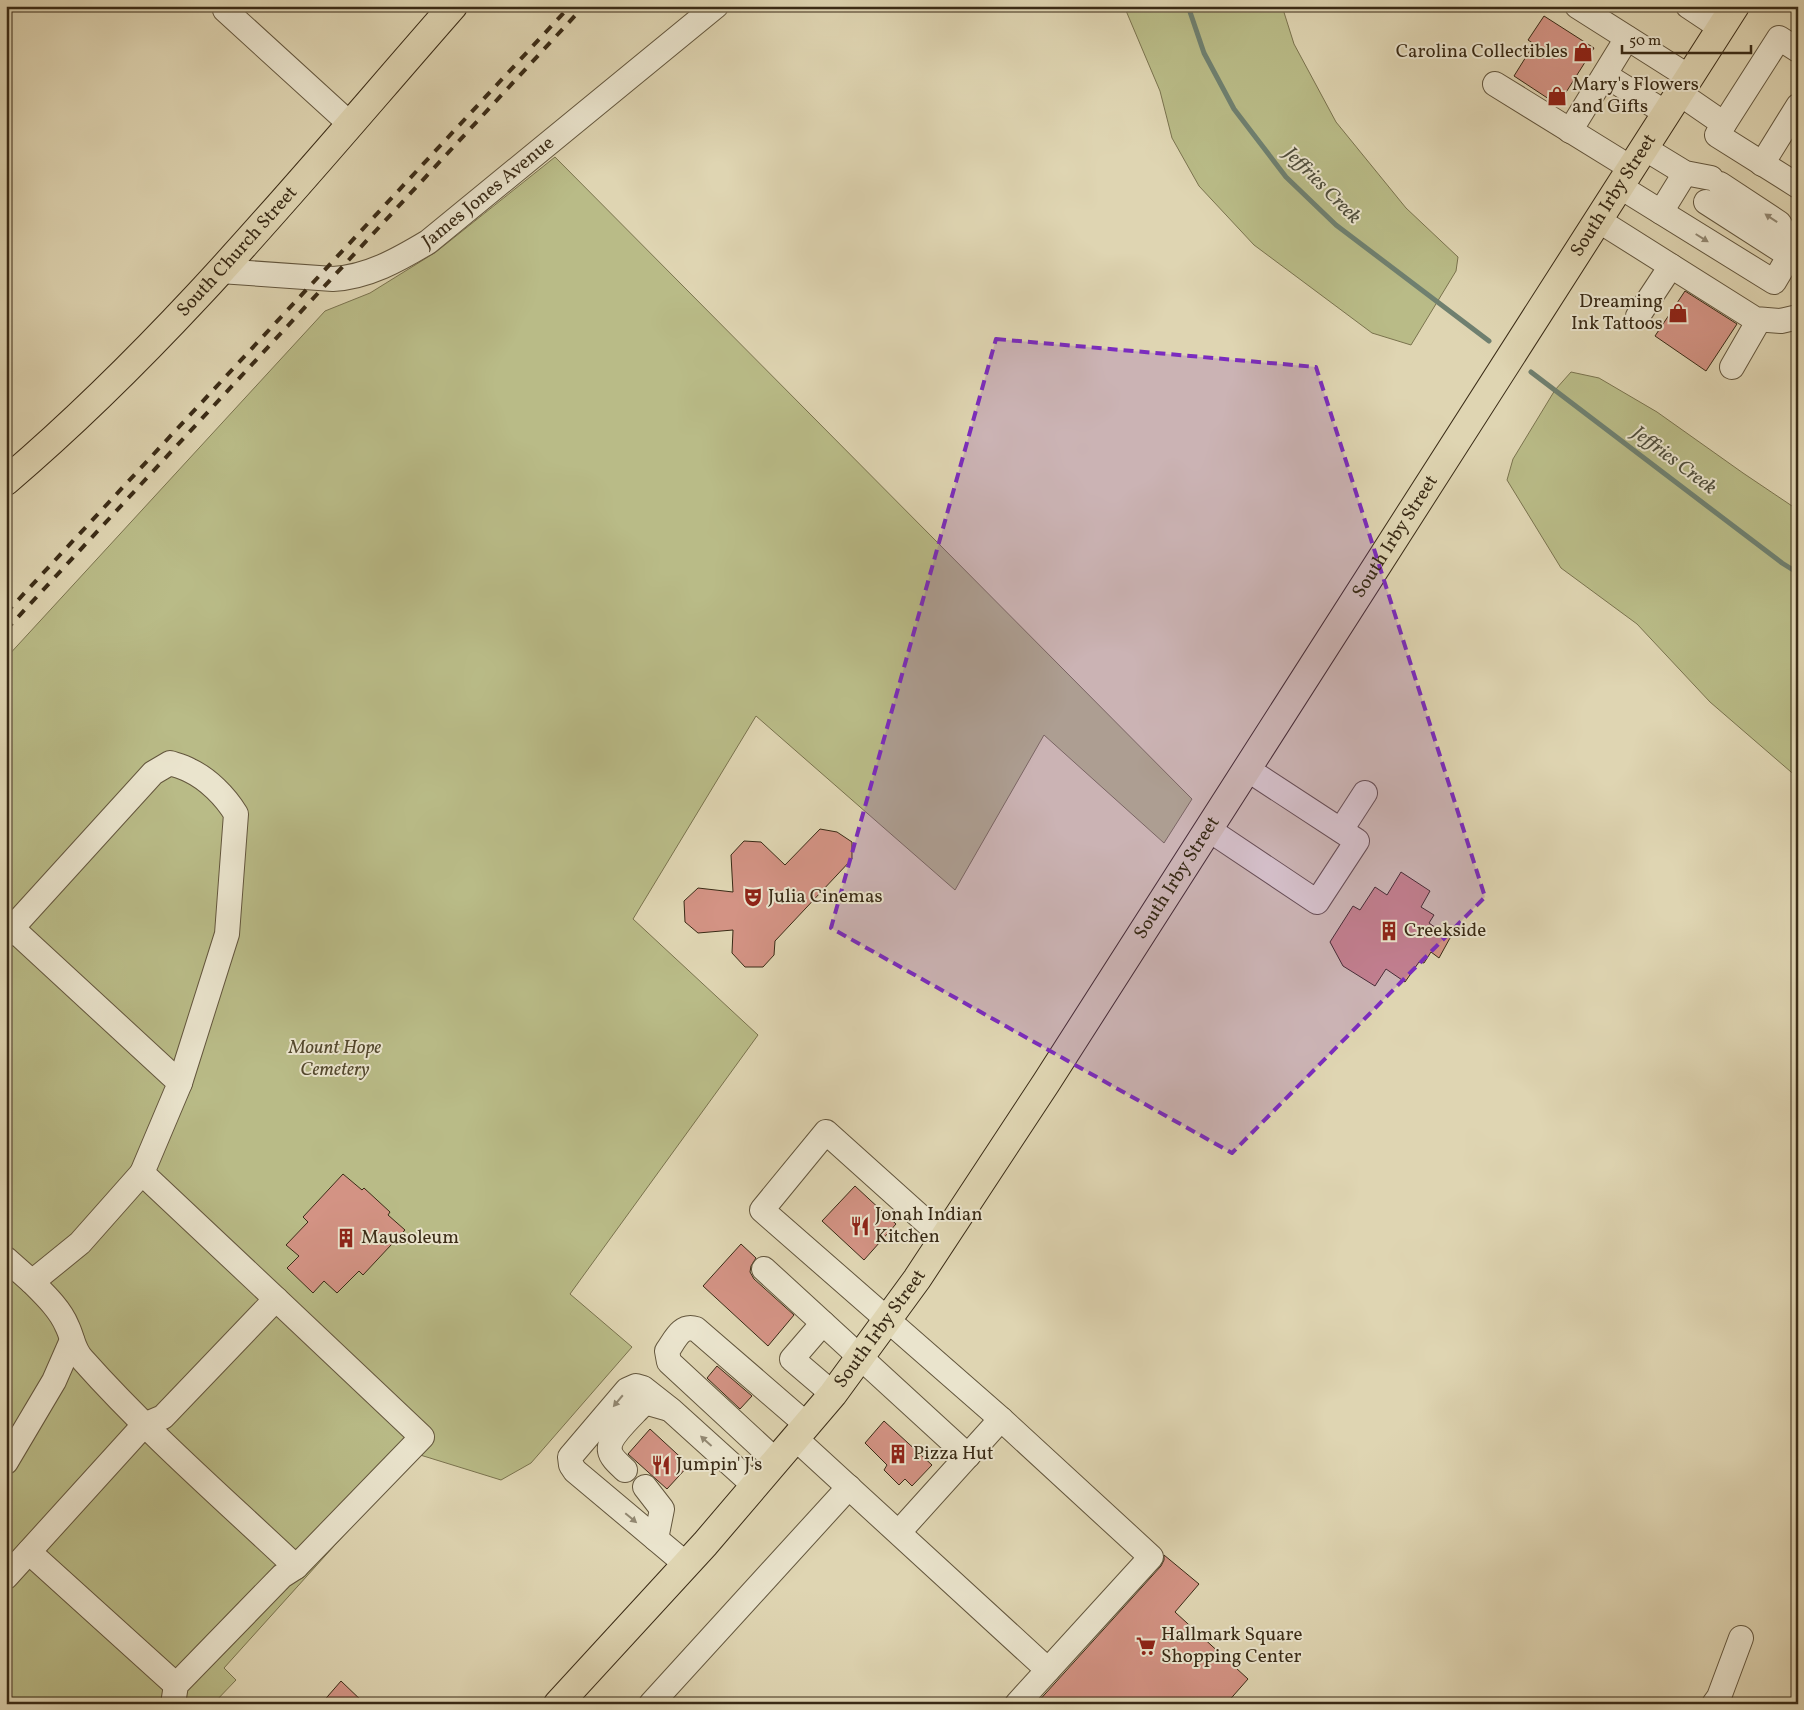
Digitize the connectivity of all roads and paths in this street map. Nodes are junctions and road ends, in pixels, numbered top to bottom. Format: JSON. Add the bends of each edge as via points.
{"nodes":[{"id":1,"x":453,"y":6,"type":"edge"},
{"id":2,"x":716,"y":6,"type":"edge"},
{"id":3,"x":1577,"y":6,"type":"edge"},
{"id":4,"x":1688,"y":6,"type":"edge"},
{"id":5,"x":225,"y":10,"type":"dead end"},
{"id":6,"x":1728,"y":17,"type":"edge"},
{"id":7,"x":1627,"y":38,"type":"junction"},
{"id":8,"x":1798,"y":50,"type":"edge"},
{"id":9,"x":1604,"y":75,"type":"junction"},
{"id":10,"x":1495,"y":84,"type":"dead end"},
{"id":11,"x":1678,"y":95,"type":"junction"},
{"id":12,"x":1798,"y":106,"type":"edge"},
{"id":13,"x":350,"y":124,"type":"junction"},
{"id":14,"x":1724,"y":124,"type":"junction"},
{"id":15,"x":1570,"y":131,"type":"junction"},
{"id":16,"x":1762,"y":164,"type":"junction"},
{"id":17,"x":1631,"y":167,"type":"junction"},
{"id":18,"x":1699,"y":186,"type":"junction"},
{"id":19,"x":1798,"y":186,"type":"edge"},
{"id":20,"x":1661,"y":212,"type":"junction"},
{"id":21,"x":1598,"y":220,"type":"junction"},
{"id":22,"x":1791,"y":264,"type":"edge"},
{"id":23,"x":1671,"y":266,"type":"junction"},
{"id":24,"x":220,"y":271,"type":"junction"},
{"id":25,"x":1638,"y":316,"type":"dead end"},
{"id":26,"x":1798,"y":317,"type":"edge"},
{"id":27,"x":1759,"y":320,"type":"junction"},
{"id":28,"x":1732,"y":367,"type":"dead end"},
{"id":29,"x":6,"y":481,"type":"edge"},
{"id":30,"x":1246,"y":769,"type":"junction"},
{"id":31,"x":1365,"y":793,"type":"dead end"},
{"id":32,"x":1208,"y":829,"type":"junction"},
{"id":33,"x":1342,"y":830,"type":"junction"},
{"id":34,"x":9,"y":932,"type":"edge"},
{"id":35,"x":180,"y":1083,"type":"junction"},
{"id":36,"x":142,"y":1173,"type":"junction"},
{"id":37,"x":944,"y":1238,"type":"junction"},
{"id":38,"x":6,"y":1259,"type":"edge"},
{"id":39,"x":764,"y":1269,"type":"dead end"},
{"id":40,"x":32,"y":1282,"type":"junction"},
{"id":41,"x":276,"y":1299,"type":"junction"},
{"id":42,"x":887,"y":1320,"type":"junction"},
{"id":43,"x":823,"y":1323,"type":"junction"},
{"id":44,"x":72,"y":1340,"type":"junction"},
{"id":45,"x":860,"y":1358,"type":"junction"},
{"id":46,"x":98,"y":1377,"type":"junction"},
{"id":47,"x":54,"y":1381,"type":"junction"},
{"id":48,"x":833,"y":1394,"type":"junction"},
{"id":49,"x":671,"y":1410,"type":"junction"},
{"id":50,"x":1001,"y":1419,"type":"junction"},
{"id":51,"x":144,"y":1425,"type":"junction"},
{"id":52,"x":801,"y":1432,"type":"junction"},
{"id":53,"x":968,"y":1456,"type":"junction"},
{"id":54,"x":776,"y":1461,"type":"junction"},
{"id":55,"x":6,"y":1462,"type":"edge"},
{"id":56,"x":625,"y":1470,"type":"dead end"},
{"id":57,"x":755,"y":1486,"type":"junction"},
{"id":58,"x":645,"y":1487,"type":"dead end"},
{"id":59,"x":849,"y":1487,"type":"junction"},
{"id":60,"x":899,"y":1532,"type":"junction"},
{"id":61,"x":656,"y":1539,"type":"junction"},
{"id":62,"x":29,"y":1552,"type":"junction"},
{"id":63,"x":687,"y":1565,"type":"junction"},
{"id":64,"x":296,"y":1567,"type":"junction"},
{"id":65,"x":6,"y":1577,"type":"edge"},
{"id":66,"x":1741,"y":1638,"type":"dead end"},
{"id":67,"x":1048,"y":1670,"type":"junction"},
{"id":68,"x":175,"y":1695,"type":"edge"},
{"id":69,"x":558,"y":1704,"type":"edge"},
{"id":70,"x":651,"y":1704,"type":"edge"},
{"id":71,"x":1017,"y":1704,"type":"edge"},
{"id":72,"x":1714,"y":1704,"type":"edge"}],
"edges":[{"from":1,"to":13,"type":"main road","name":"South Church Street"},
{"from":2,"to":24,"type":"street","name":"James Jones Avenue","via":[[428,242],[395,262],[349,278],[332,279]]},
{"from":3,"to":7,"type":"street"},
{"from":4,"to":6,"type":"street"},
{"from":5,"to":13,"type":"street"},
{"from":6,"to":11,"type":"main road","name":"South Irby Street"},
{"from":7,"to":9,"type":"street"},
{"from":7,"to":11,"type":"street"},
{"from":8,"to":14,"type":"street","via":[[1779,38]]},
{"from":9,"to":11,"type":"street"},
{"from":9,"to":15,"type":"street"},
{"from":10,"to":15,"type":"street"},
{"from":11,"to":14,"type":"street"},
{"from":11,"to":17,"type":"main road","name":"South Irby Street"},
{"from":12,"to":16,"type":"street"},
{"from":13,"to":24,"type":"main road","name":"South Church Street"},
{"from":14,"to":16,"type":"street","via":[[1717,135]]},
{"from":15,"to":17,"type":"street"},
{"from":16,"to":19,"type":"street"},
{"from":17,"to":18,"type":"street"},
{"from":17,"to":20,"type":"street"},
{"from":17,"to":21,"type":"main road","name":"South Irby Street"},
{"from":18,"to":20,"type":"street"},
{"from":22,"to":18,"type":"street","one_way":true,"via":[[1794,248],[1780,223]]},
{"from":20,"to":22,"type":"street","one_way":true,"via":[[1774,282]]},
{"from":21,"to":23,"type":"street"},
{"from":21,"to":30,"type":"main road","name":"South Irby Street"},
{"from":23,"to":25,"type":"street"},
{"from":23,"to":27,"type":"street"},
{"from":24,"to":29,"type":"main road","name":"South Church Street","via":[[97,398]]},
{"from":26,"to":27,"type":"street","via":[[1780,321]]},
{"from":27,"to":28,"type":"street"},
{"from":30,"to":32,"type":"main road","name":"South Irby Street"},
{"from":30,"to":33,"type":"street"},
{"from":31,"to":33,"type":"street"},
{"from":32,"to":33,"type":"street","via":[[1317,902],[1357,841]]},
{"from":32,"to":37,"type":"main road","name":"South Irby Street"},
{"from":34,"to":35,"type":"street"},
{"from":34,"to":35,"type":"street","via":[[153,773],[170,763],[189,770],[212,785],[228,800],[236,814],[226,934]]},
{"from":35,"to":36,"type":"street"},
{"from":36,"to":40,"type":"street","via":[[80,1243]]},
{"from":36,"to":41,"type":"street"},
{"from":37,"to":42,"type":"main road","name":"South Irby Street"},
{"from":37,"to":42,"type":"street","via":[[826,1132],[762,1210]]},
{"from":38,"to":40,"type":"street"},
{"from":39,"to":43,"type":"street"},
{"from":40,"to":44,"type":"street","via":[[67,1325]]},
{"from":41,"to":51,"type":"street","via":[[163,1417]]},
{"from":41,"to":64,"type":"street","via":[[422,1437]]},
{"from":42,"to":45,"type":"main road","name":"South Irby Street"},
{"from":42,"to":50,"type":"street"},
{"from":43,"to":45,"type":"street"},
{"from":43,"to":48,"type":"street","via":[[792,1359]]},
{"from":44,"to":46,"type":"street","via":[[81,1358]]},
{"from":44,"to":47,"type":"street"},
{"from":45,"to":48,"type":"main road","name":"South Irby Street"},
{"from":45,"to":53,"type":"street"},
{"from":46,"to":47,"type":"street"},
{"from":46,"to":51,"type":"street"},
{"from":47,"to":55,"type":"street"},
{"from":48,"to":52,"type":"main road","name":"South Irby Street"},
{"from":49,"to":56,"type":"street","via":[[648,1403],[641,1406],[611,1440],[609,1451]]},
{"from":57,"to":49,"type":"street","one_way":true},
{"from":49,"to":61,"type":"street","one_way":true,"via":[[643,1388],[636,1386],[627,1390],[570,1457],[570,1465],[575,1471]]},
{"from":50,"to":53,"type":"street"},
{"from":50,"to":67,"type":"street","via":[[1151,1557]]},
{"from":51,"to":62,"type":"street"},
{"from":51,"to":64,"type":"street"},
{"from":52,"to":54,"type":"main road","name":"South Irby Street"},
{"from":52,"to":54,"type":"street","via":[[696,1329],[690,1326],[683,1329],[667,1350],[669,1362]]},
{"from":52,"to":59,"type":"street"},
{"from":53,"to":60,"type":"street"},
{"from":54,"to":57,"type":"main road","name":"South Irby Street"},
{"from":57,"to":63,"type":"main road","name":"South Irby Street"},
{"from":58,"to":61,"type":"street","via":[[662,1509]]},
{"from":59,"to":60,"type":"street"},
{"from":59,"to":70,"type":"street"},
{"from":60,"to":67,"type":"street"},
{"from":61,"to":63,"type":"street"},
{"from":62,"to":65,"type":"street"},
{"from":62,"to":68,"type":"street"},
{"from":63,"to":69,"type":"main road","name":"South Irby Street"},
{"from":64,"to":68,"type":"street","via":[[282,1576]]},
{"from":66,"to":72,"type":"street"},
{"from":67,"to":71,"type":"street"}]}
